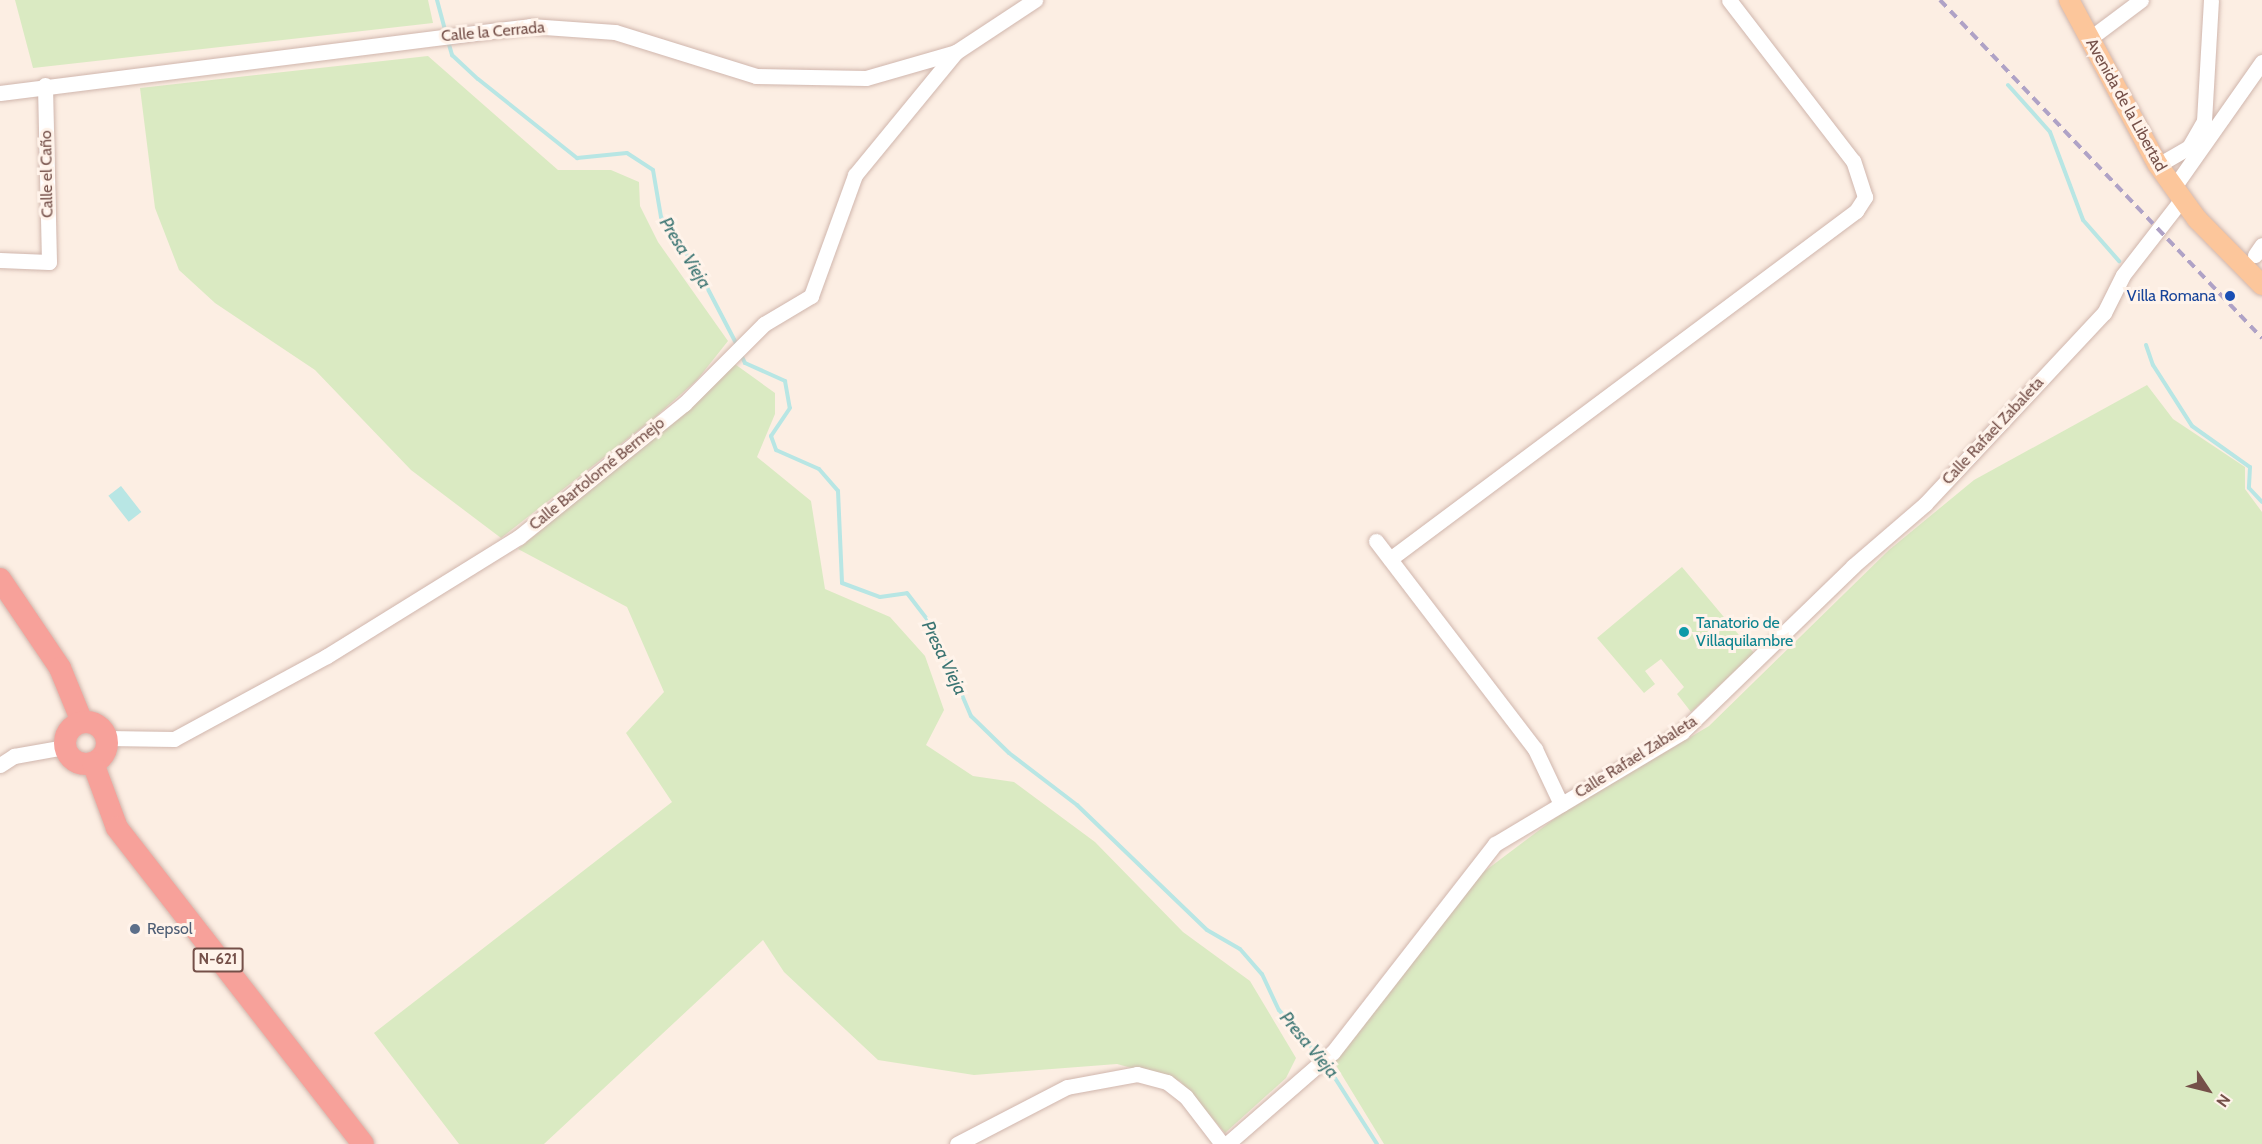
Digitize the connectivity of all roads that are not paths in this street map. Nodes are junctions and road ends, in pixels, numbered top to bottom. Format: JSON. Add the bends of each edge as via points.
{"nodes":[{"id":1,"x":1035,"y":0,"type":"edge"},
{"id":2,"x":1729,"y":0,"type":"edge"},
{"id":3,"x":2069,"y":0,"type":"edge"},
{"id":4,"x":2141,"y":0,"type":"edge"},
{"id":5,"x":2211,"y":0,"type":"edge"},
{"id":6,"x":2089,"y":39,"type":"junction"},
{"id":7,"x":956,"y":52,"type":"junction"},
{"id":8,"x":2262,"y":62,"type":"edge"},
{"id":9,"x":45,"y":85,"type":"junction"},
{"id":10,"x":0,"y":93,"type":"edge"},
{"id":11,"x":2206,"y":93,"type":"junction"},
{"id":12,"x":2229,"y":108,"type":"junction"},
{"id":13,"x":2204,"y":121,"type":"junction"},
{"id":14,"x":2204,"y":144,"type":"junction"},
{"id":15,"x":2158,"y":165,"type":"junction"},
{"id":16,"x":2178,"y":193,"type":"junction"},
{"id":17,"x":0,"y":260,"type":"edge"},
{"id":18,"x":2262,"y":285,"type":"edge"},
{"id":19,"x":1376,"y":541,"type":"dead end"},
{"id":20,"x":1390,"y":559,"type":"junction"},
{"id":21,"x":0,"y":579,"type":"edge"},
{"id":22,"x":82,"y":722,"type":"junction"},
{"id":23,"x":107,"y":738,"type":"junction"},
{"id":24,"x":65,"y":747,"type":"junction"},
{"id":25,"x":93,"y":763,"type":"junction"},
{"id":26,"x":0,"y":765,"type":"edge"},
{"id":27,"x":1561,"y":804,"type":"junction"},
{"id":28,"x":363,"y":1144,"type":"edge"},
{"id":29,"x":957,"y":1144,"type":"edge"},
{"id":30,"x":1225,"y":1144,"type":"edge"}],
"edges":[{"from":1,"to":7,"type":"street","name":"Calle la Cerrada"},
{"from":2,"to":20,"type":"street","via":[[1853,161],[1865,197],[1856,211]]},
{"from":3,"to":6,"type":"main road","name":"Avenida de la Libertad"},
{"from":4,"to":6,"type":"street"},
{"from":5,"to":11,"type":"street"},
{"from":6,"to":15,"type":"main road","name":"Avenida de la Libertad"},
{"from":7,"to":9,"type":"street","name":"Calle la Cerrada","via":[[892,74],[800,81],[756,76],[615,32],[530,27]]},
{"from":7,"to":23,"type":"street","name":"Calle Bartolomé Bermejo","via":[[855,175],[811,296],[738,346],[684,404],[519,537],[431,593],[174,739]]},
{"from":8,"to":12,"type":"street","name":"Calle Rafael Zabaleta"},
{"from":9,"to":10,"type":"street","name":"Calle la Cerrada"},
{"from":9,"to":17,"type":"street","name":"Calle el Caño","via":[[49,262]]},
{"from":11,"to":12,"type":"street"},
{"from":11,"to":13,"type":"street"},
{"from":12,"to":14,"type":"street","name":"Calle Rafael Zabaleta"},
{"from":13,"to":14,"type":"street"},
{"from":13,"to":15,"type":"street","via":[[2189,147]]},
{"from":14,"to":16,"type":"street","name":"Calle Rafael Zabaleta"},
{"from":15,"to":16,"type":"main road","name":"Avenida de la Libertad"},
{"from":16,"to":18,"type":"main road","name":"Avenida de la Libertad"},
{"from":16,"to":27,"type":"street","name":"Calle Rafael Zabaleta","via":[[2123,275],[2104,313],[1925,504],[1853,566],[1688,727]]},
{"from":19,"to":20,"type":"street"},
{"from":20,"to":27,"type":"street","via":[[1535,749]]},
{"from":21,"to":22,"type":"highway","via":[[60,668]]},
{"from":22,"to":23,"type":"highway","via":[[98,726]]},
{"from":22,"to":24,"type":"highway","via":[[70,729]]},
{"from":23,"to":25,"type":"highway","via":[[106,752]]},
{"from":24,"to":25,"type":"highway","via":[[76,762]]},
{"from":24,"to":26,"type":"street","via":[[14,756]]},
{"from":25,"to":28,"type":"highway","number":"N-621","via":[[117,828]]},
{"from":27,"to":30,"type":"street","name":"Calle Rafael Zabaleta","via":[[1495,844],[1323,1061]]},
{"from":29,"to":30,"type":"street","name":"Calle Rafael Zabaleta","via":[[1067,1087],[1137,1074],[1167,1082],[1186,1096]]}]}
